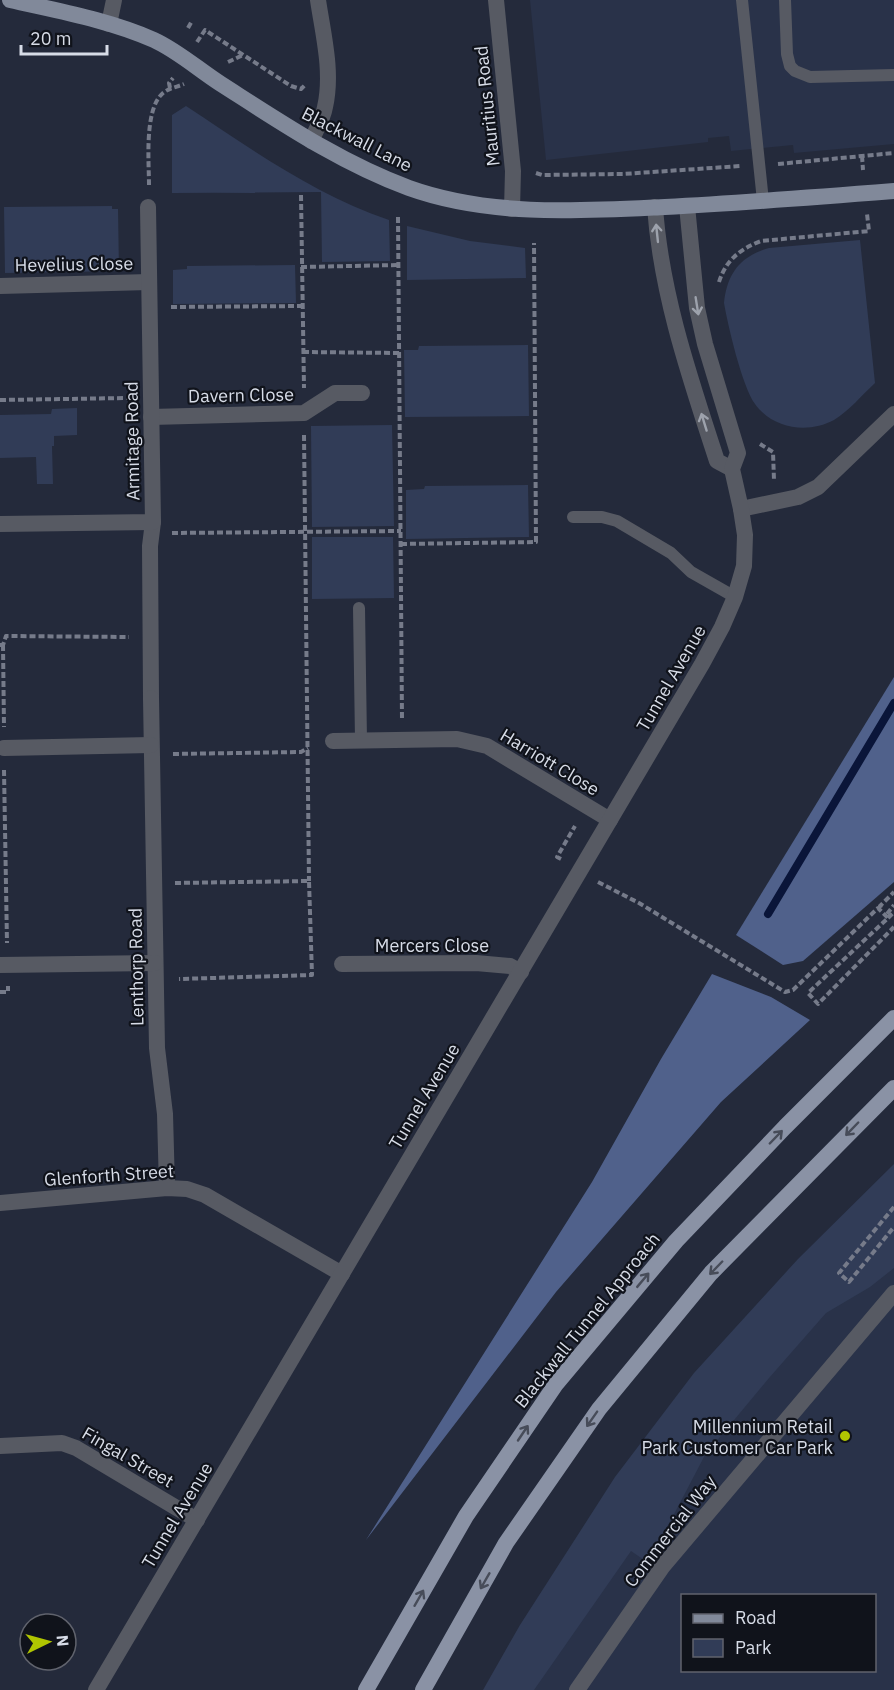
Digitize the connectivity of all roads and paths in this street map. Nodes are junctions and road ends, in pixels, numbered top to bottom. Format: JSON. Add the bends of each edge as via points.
{"nodes":[{"id":1,"x":10,"y":0,"type":"edge"},
{"id":2,"x":114,"y":0,"type":"edge"},
{"id":3,"x":318,"y":0,"type":"edge"},
{"id":4,"x":496,"y":0,"type":"edge"},
{"id":5,"x":742,"y":0,"type":"edge"},
{"id":6,"x":785,"y":0,"type":"edge"},
{"id":7,"x":192,"y":21,"type":"dead end"},
{"id":8,"x":109,"y":24,"type":"junction"},
{"id":9,"x":188,"y":28,"type":"dead end"},
{"id":10,"x":204,"y":32,"type":"dead end"},
{"id":11,"x":243,"y":55,"type":"junction"},
{"id":12,"x":237,"y":58,"type":"dead end"},
{"id":13,"x":894,"y":75,"type":"edge"},
{"id":14,"x":170,"y":88,"type":"dead end"},
{"id":15,"x":301,"y":89,"type":"dead end"},
{"id":16,"x":311,"y":141,"type":"junction"},
{"id":17,"x":894,"y":153,"type":"edge"},
{"id":18,"x":862,"y":156,"type":"junction"},
{"id":19,"x":802,"y":162,"type":"dead end"},
{"id":20,"x":862,"y":165,"type":"dead end"},
{"id":21,"x":741,"y":166,"type":"dead end"},
{"id":22,"x":530,"y":172,"type":"dead end"},
{"id":23,"x":894,"y":191,"type":"edge"},
{"id":24,"x":301,"y":195,"type":"dead end"},
{"id":25,"x":763,"y":201,"type":"junction"},
{"id":26,"x":687,"y":206,"type":"junction"},
{"id":27,"x":148,"y":207,"type":"joint"},
{"id":28,"x":655,"y":207,"type":"junction"},
{"id":29,"x":512,"y":209,"type":"junction"},
{"id":30,"x":398,"y":217,"type":"dead end"},
{"id":31,"x":868,"y":225,"type":"dead end"},
{"id":32,"x":534,"y":243,"type":"dead end"},
{"id":33,"x":733,"y":256,"type":"dead end"},
{"id":34,"x":398,"y":265,"type":"junction"},
{"id":35,"x":301,"y":267,"type":"junction"},
{"id":36,"x":149,"y":282,"type":"junction"},
{"id":37,"x":0,"y":286,"type":"edge"},
{"id":38,"x":302,"y":306,"type":"junction"},
{"id":39,"x":169,"y":307,"type":"dead end"},
{"id":40,"x":303,"y":352,"type":"junction"},
{"id":41,"x":399,"y":353,"type":"junction"},
{"id":42,"x":304,"y":391,"type":"dead end"},
{"id":43,"x":362,"y":393,"type":"dead end"},
{"id":44,"x":133,"y":398,"type":"dead end"},
{"id":45,"x":0,"y":400,"type":"edge"},
{"id":46,"x":894,"y":414,"type":"edge"},
{"id":47,"x":151,"y":417,"type":"junction"},
{"id":48,"x":304,"y":428,"type":"dead end"},
{"id":49,"x":773,"y":452,"type":"dead end"},
{"id":50,"x":732,"y":469,"type":"junction"},
{"id":51,"x":774,"y":476,"type":"dead end"},
{"id":52,"x":741,"y":509,"type":"junction"},
{"id":53,"x":573,"y":517,"type":"dead end"},
{"id":54,"x":153,"y":522,"type":"junction"},
{"id":55,"x":0,"y":524,"type":"edge"},
{"id":56,"x":401,"y":531,"type":"junction"},
{"id":57,"x":305,"y":532,"type":"junction"},
{"id":58,"x":172,"y":533,"type":"dead end"},
{"id":59,"x":401,"y":544,"type":"junction"},
{"id":60,"x":735,"y":597,"type":"junction"},
{"id":61,"x":359,"y":608,"type":"dead end"},
{"id":62,"x":151,"y":637,"type":"junction"},
{"id":63,"x":1,"y":645,"type":"edge"},
{"id":64,"x":402,"y":726,"type":"dead end"},
{"id":65,"x":361,"y":740,"type":"junction"},
{"id":66,"x":333,"y":741,"type":"joint"},
{"id":67,"x":3,"y":748,"type":"edge"},
{"id":68,"x":307,"y":749,"type":"junction"},
{"id":69,"x":151,"y":750,"type":"junction"},
{"id":70,"x":610,"y":820,"type":"junction"},
{"id":71,"x":591,"y":877,"type":"dead end"},
{"id":72,"x":309,"y":881,"type":"junction"},
{"id":73,"x":174,"y":883,"type":"dead end"},
{"id":74,"x":894,"y":892,"type":"edge"},
{"id":75,"x":894,"y":905,"type":"edge"},
{"id":76,"x":890,"y":914,"type":"edge"},
{"id":77,"x":894,"y":921,"type":"edge"},
{"id":78,"x":894,"y":927,"type":"edge"},
{"id":79,"x":155,"y":963,"type":"junction"},
{"id":80,"x":342,"y":964,"type":"dead end"},
{"id":81,"x":4,"y":965,"type":"edge"},
{"id":82,"x":521,"y":972,"type":"junction"},
{"id":83,"x":175,"y":979,"type":"dead end"},
{"id":84,"x":0,"y":993,"type":"edge"},
{"id":85,"x":894,"y":1018,"type":"edge"},
{"id":86,"x":894,"y":1088,"type":"edge"},
{"id":87,"x":167,"y":1188,"type":"junction"},
{"id":88,"x":0,"y":1203,"type":"edge"},
{"id":89,"x":894,"y":1207,"type":"edge"},
{"id":90,"x":894,"y":1227,"type":"edge"},
{"id":91,"x":342,"y":1274,"type":"junction"},
{"id":92,"x":894,"y":1293,"type":"edge"},
{"id":93,"x":0,"y":1446,"type":"edge"},
{"id":94,"x":197,"y":1520,"type":"junction"},
{"id":95,"x":96,"y":1690,"type":"edge"},
{"id":96,"x":364,"y":1690,"type":"edge"},
{"id":97,"x":424,"y":1690,"type":"edge"},
{"id":98,"x":577,"y":1690,"type":"edge"}],
"edges":[{"from":1,"to":8,"type":"main road","name":"Blackwall Lane"},
{"from":2,"to":8,"type":"street"},
{"from":3,"to":16,"type":"street","via":[[328,88],[323,115]]},
{"from":4,"to":29,"type":"street","name":"Mauritius Road","via":[[513,171]]},
{"from":5,"to":25,"type":"lane"},
{"from":6,"to":13,"type":"lane","via":[[787,54],[795,71],[810,77]]},
{"from":7,"to":9,"type":"path"},
{"from":8,"to":16,"type":"main road","name":"Blackwall Lane","via":[[156,41]]},
{"from":10,"to":11,"type":"path","name":"Blackwall Lane"},
{"from":11,"to":12,"type":"path"},
{"from":11,"to":15,"type":"path","name":"Blackwall Lane"},
{"from":14,"to":27,"type":"path","via":[[160,95],[149,123]]},
{"from":16,"to":29,"type":"main road","name":"Blackwall Lane","via":[[411,189]]},
{"from":17,"to":18,"type":"path"},
{"from":18,"to":19,"type":"path"},
{"from":18,"to":20,"type":"path"},
{"from":21,"to":22,"type":"path","via":[[622,174]]},
{"from":23,"to":25,"type":"main road","name":"Blackwall Lane"},
{"from":24,"to":35,"type":"path"},
{"from":25,"to":26,"type":"main road","name":"Blackwall Lane"},
{"from":26,"to":28,"type":"main road","name":"Blackwall Lane"},
{"from":26,"to":50,"type":"street","name":"Tunnel Avenue","one_way":true,"via":[[697,308],[738,453]]},
{"from":27,"to":36,"type":"street","name":"Armitage Road"},
{"from":28,"to":29,"type":"main road","name":"Blackwall Lane"},
{"from":50,"to":28,"type":"street","one_way":true,"via":[[717,461],[682,350],[657,237]]},
{"from":30,"to":34,"type":"path"},
{"from":31,"to":33,"type":"path","via":[[869,231],[761,241]]},
{"from":32,"to":59,"type":"path","via":[[536,542]]},
{"from":34,"to":35,"type":"path"},
{"from":34,"to":41,"type":"path"},
{"from":35,"to":38,"type":"path"},
{"from":36,"to":37,"type":"street","name":"Hevelius Close"},
{"from":36,"to":47,"type":"street","name":"Armitage Road"},
{"from":38,"to":39,"type":"path"},
{"from":38,"to":40,"type":"path"},
{"from":40,"to":41,"type":"path"},
{"from":40,"to":42,"type":"path"},
{"from":41,"to":56,"type":"path"},
{"from":43,"to":47,"type":"street","name":"Davern Close","via":[[335,393],[304,413]]},
{"from":44,"to":45,"type":"path"},
{"from":46,"to":52,"type":"street","via":[[818,487],[798,496]]},
{"from":47,"to":54,"type":"street","name":"Armitage Road"},
{"from":48,"to":57,"type":"path"},
{"from":49,"to":51,"type":"path"},
{"from":50,"to":52,"type":"street","name":"Tunnel Avenue"},
{"from":52,"to":60,"type":"street","name":"Tunnel Avenue","via":[[744,566]]},
{"from":53,"to":60,"type":"lane","via":[[617,521]]},
{"from":54,"to":55,"type":"street","name":"Armitage Road"},
{"from":54,"to":62,"type":"street","name":"Lenthorp Road"},
{"from":56,"to":57,"type":"path"},
{"from":56,"to":59,"type":"path"},
{"from":57,"to":58,"type":"path"},
{"from":57,"to":68,"type":"path"},
{"from":59,"to":64,"type":"path"},
{"from":60,"to":70,"type":"street","name":"Tunnel Avenue","via":[[702,664]]},
{"from":61,"to":65,"type":"lane"},
{"from":62,"to":63,"type":"path","via":[[6,636]]},
{"from":62,"to":69,"type":"street","name":"Lenthorp Road"},
{"from":63,"to":67,"type":"path"},
{"from":65,"to":66,"type":"street","name":"Harriott Close"},
{"from":65,"to":70,"type":"street","name":"Harriott Close","via":[[457,739],[487,746]]},
{"from":66,"to":68,"type":"path"},
{"from":67,"to":69,"type":"street"},
{"from":67,"to":81,"type":"path"},
{"from":68,"to":69,"type":"path"},
{"from":68,"to":72,"type":"path"},
{"from":69,"to":79,"type":"street","name":"Lenthorp Road"},
{"from":70,"to":82,"type":"street","name":"Tunnel Avenue"},
{"from":71,"to":76,"type":"path","via":[[785,992],[793,990],[879,908]]},
{"from":72,"to":73,"type":"path"},
{"from":72,"to":83,"type":"path","via":[[312,975]]},
{"from":74,"to":76,"type":"path","via":[[880,906]]},
{"from":75,"to":76,"type":"path"},
{"from":76,"to":77,"type":"path"},
{"from":76,"to":78,"type":"path","via":[[808,993],[818,1004]]},
{"from":79,"to":81,"type":"street"},
{"from":79,"to":87,"type":"street","name":"Lenthorp Road"},
{"from":80,"to":82,"type":"street","name":"Mercers Close","via":[[476,963],[510,966]]},
{"from":81,"to":84,"type":"path","via":[[8,992]]},
{"from":82,"to":91,"type":"street","name":"Tunnel Avenue"},
{"from":96,"to":85,"type":"highway","name":"Blackwall Tunnel Approach","one_way":true,"via":[[466,1516],[556,1384],[676,1241]]},
{"from":86,"to":97,"type":"highway","one_way":true,"via":[[711,1273],[599,1409],[506,1543]]},
{"from":87,"to":88,"type":"street","name":"Glenforth Street"},
{"from":87,"to":91,"type":"street","name":"Glenforth Street","via":[[205,1195]]},
{"from":89,"to":90,"type":"path","via":[[839,1273],[849,1281]]},
{"from":91,"to":94,"type":"street","name":"Tunnel Avenue"},
{"from":92,"to":98,"type":"street","name":"Commercial Way","via":[[663,1566]]},
{"from":93,"to":94,"type":"street","name":"Fingal Street","via":[[62,1443],[76,1448]]},
{"from":94,"to":95,"type":"street","name":"Tunnel Avenue"}]}
